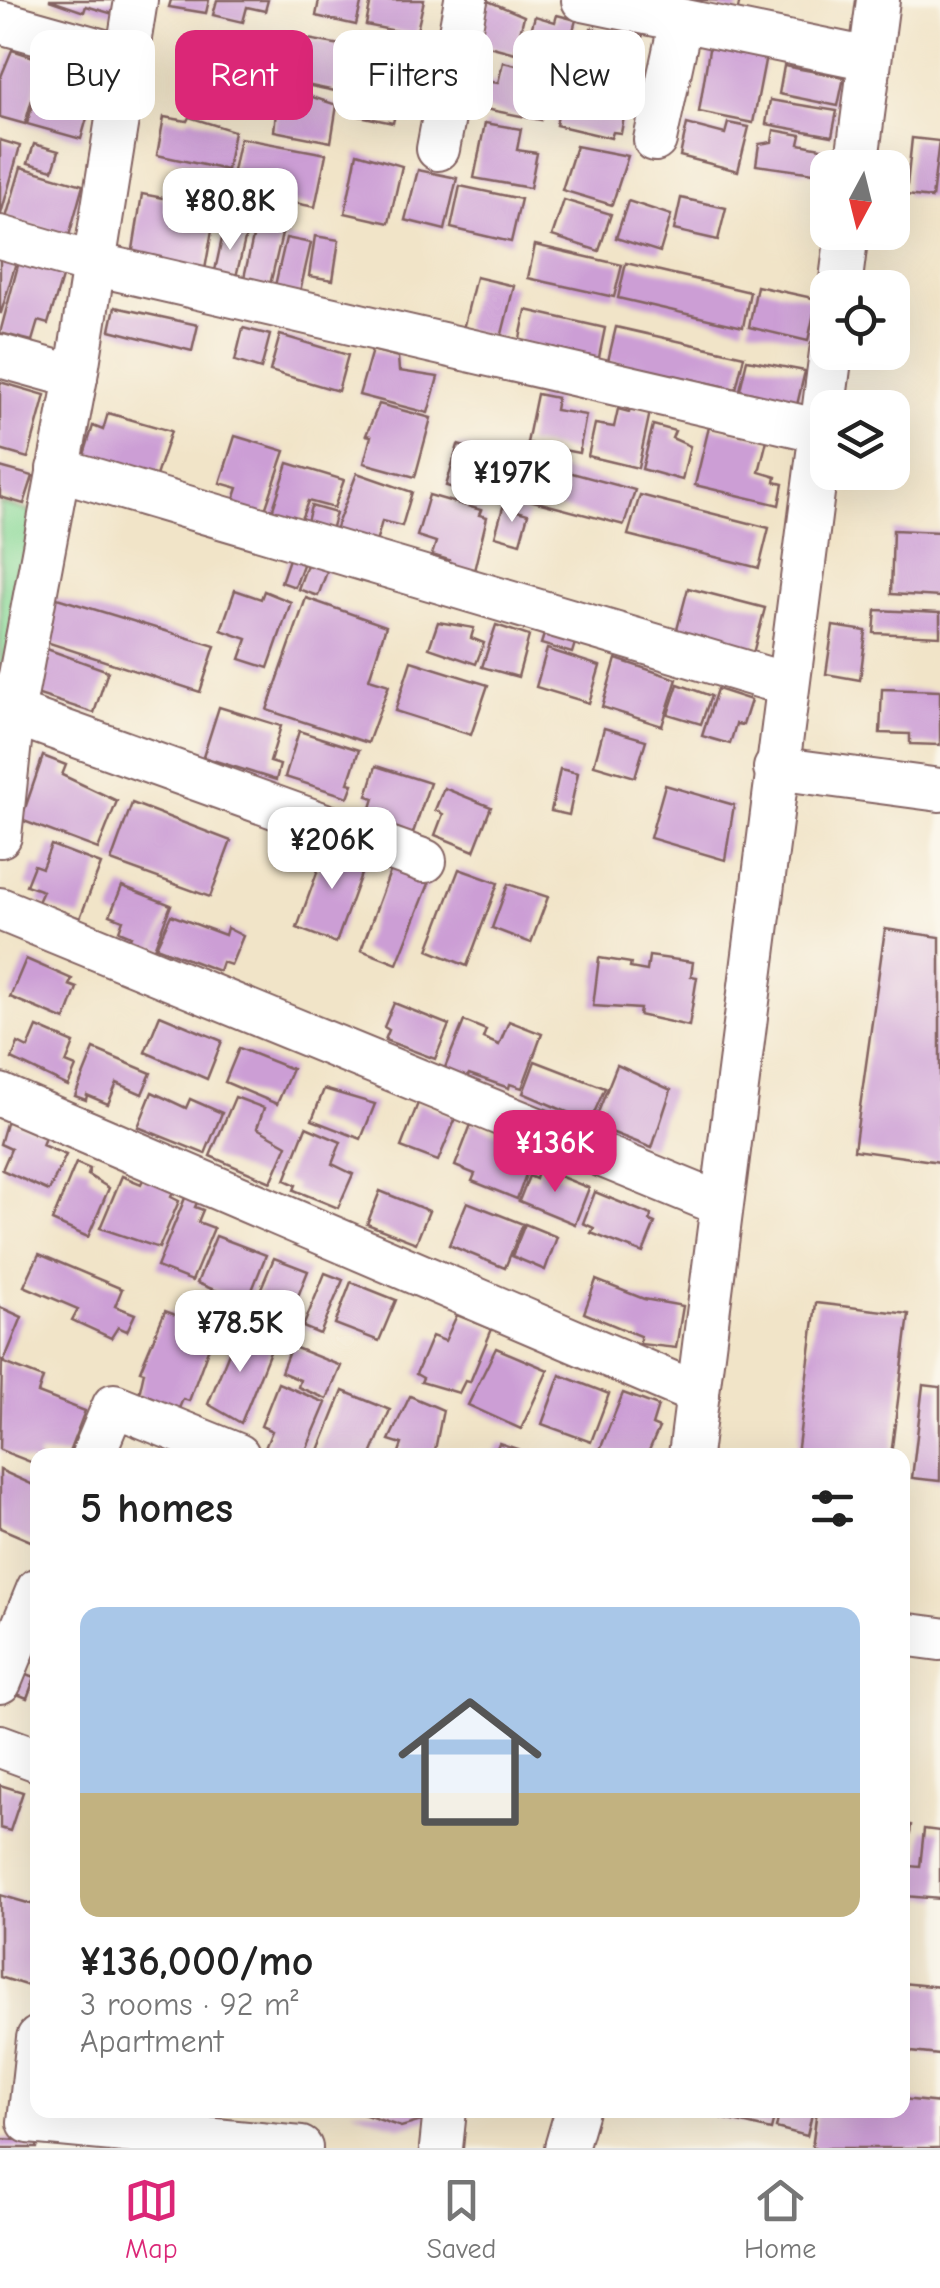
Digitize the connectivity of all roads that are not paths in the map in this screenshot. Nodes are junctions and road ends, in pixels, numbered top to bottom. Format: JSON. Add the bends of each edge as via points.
{"nodes":[{"id":1,"x":136,"y":0,"type":"edge"},
{"id":2,"x":466,"y":0,"type":"edge"},
{"id":3,"x":584,"y":0,"type":"edge"},
{"id":4,"x":878,"y":0,"type":"edge"},
{"id":5,"x":682,"y":20,"type":"junction"},
{"id":6,"x":0,"y":22,"type":"edge"},
{"id":7,"x":30,"y":30,"type":"edge"},
{"id":8,"x":130,"y":30,"type":"edge"},
{"id":9,"x":870,"y":60,"type":"junction"},
{"id":10,"x":116,"y":120,"type":"edge"},
{"id":11,"x":655,"y":140,"type":"dead end"},
{"id":12,"x":438,"y":150,"type":"dead end"},
{"id":13,"x":858,"y":150,"type":"edge"},
{"id":14,"x":0,"y":237,"type":"edge"},
{"id":15,"x":94,"y":264,"type":"junction"},
{"id":16,"x":0,"y":356,"type":"edge"},
{"id":17,"x":76,"y":377,"type":"junction"},
{"id":18,"x":810,"y":427,"type":"edge"},
{"id":19,"x":58,"y":469,"type":"junction"},
{"id":20,"x":813,"y":490,"type":"edge"},
{"id":21,"x":786,"y":684,"type":"junction"},
{"id":22,"x":13,"y":713,"type":"junction"},
{"id":23,"x":775,"y":768,"type":"junction"},
{"id":24,"x":940,"y":790,"type":"edge"},
{"id":25,"x":0,"y":836,"type":"edge"},
{"id":26,"x":426,"y":861,"type":"dead end"},
{"id":27,"x":0,"y":909,"type":"edge"},
{"id":28,"x":0,"y":1095,"type":"edge"},
{"id":29,"x":720,"y":1204,"type":"junction"},
{"id":30,"x":698,"y":1394,"type":"junction"},
{"id":31,"x":96,"y":1448,"type":"edge"},
{"id":32,"x":221,"y":1448,"type":"edge"},
{"id":33,"x":691,"y":1448,"type":"edge"},
{"id":34,"x":27,"y":1603,"type":"edge"},
{"id":35,"x":910,"y":1635,"type":"edge"},
{"id":36,"x":940,"y":1639,"type":"edge"},
{"id":37,"x":0,"y":1682,"type":"edge"},
{"id":38,"x":0,"y":1746,"type":"edge"},
{"id":39,"x":30,"y":1757,"type":"edge"},
{"id":40,"x":30,"y":2113,"type":"edge"},
{"id":41,"x":444,"y":2118,"type":"edge"},
{"id":42,"x":575,"y":2118,"type":"edge"},
{"id":43,"x":301,"y":2148,"type":"edge"},
{"id":44,"x":441,"y":2148,"type":"edge"},
{"id":45,"x":566,"y":2148,"type":"edge"}],
"edges":[{"from":1,"to":8,"type":"street"},
{"from":2,"to":12,"type":"street"},
{"from":3,"to":5,"type":"street"},
{"from":4,"to":9,"type":"street"},
{"from":5,"to":9,"type":"street"},
{"from":5,"to":11,"type":"street"},
{"from":6,"to":7,"type":"street"},
{"from":9,"to":13,"type":"street"},
{"from":10,"to":15,"type":"street"},
{"from":14,"to":15,"type":"street"},
{"from":15,"to":17,"type":"street"},
{"from":15,"to":18,"type":"street"},
{"from":16,"to":17,"type":"street"},
{"from":17,"to":19,"type":"street"},
{"from":19,"to":21,"type":"street"},
{"from":19,"to":22,"type":"street"},
{"from":20,"to":21,"type":"street"},
{"from":21,"to":23,"type":"street"},
{"from":22,"to":25,"type":"street"},
{"from":22,"to":26,"type":"street"},
{"from":23,"to":24,"type":"street"},
{"from":23,"to":29,"type":"street"},
{"from":27,"to":29,"type":"street"},
{"from":28,"to":30,"type":"street"},
{"from":29,"to":30,"type":"street"},
{"from":30,"to":33,"type":"street"},
{"from":31,"to":32,"type":"street","via":[[114,1405]]},
{"from":34,"to":37,"type":"street"},
{"from":35,"to":36,"type":"street"},
{"from":38,"to":39,"type":"street"},
{"from":40,"to":43,"type":"street","via":[[29,2122]]},
{"from":41,"to":44,"type":"street"},
{"from":42,"to":45,"type":"street"}]}
